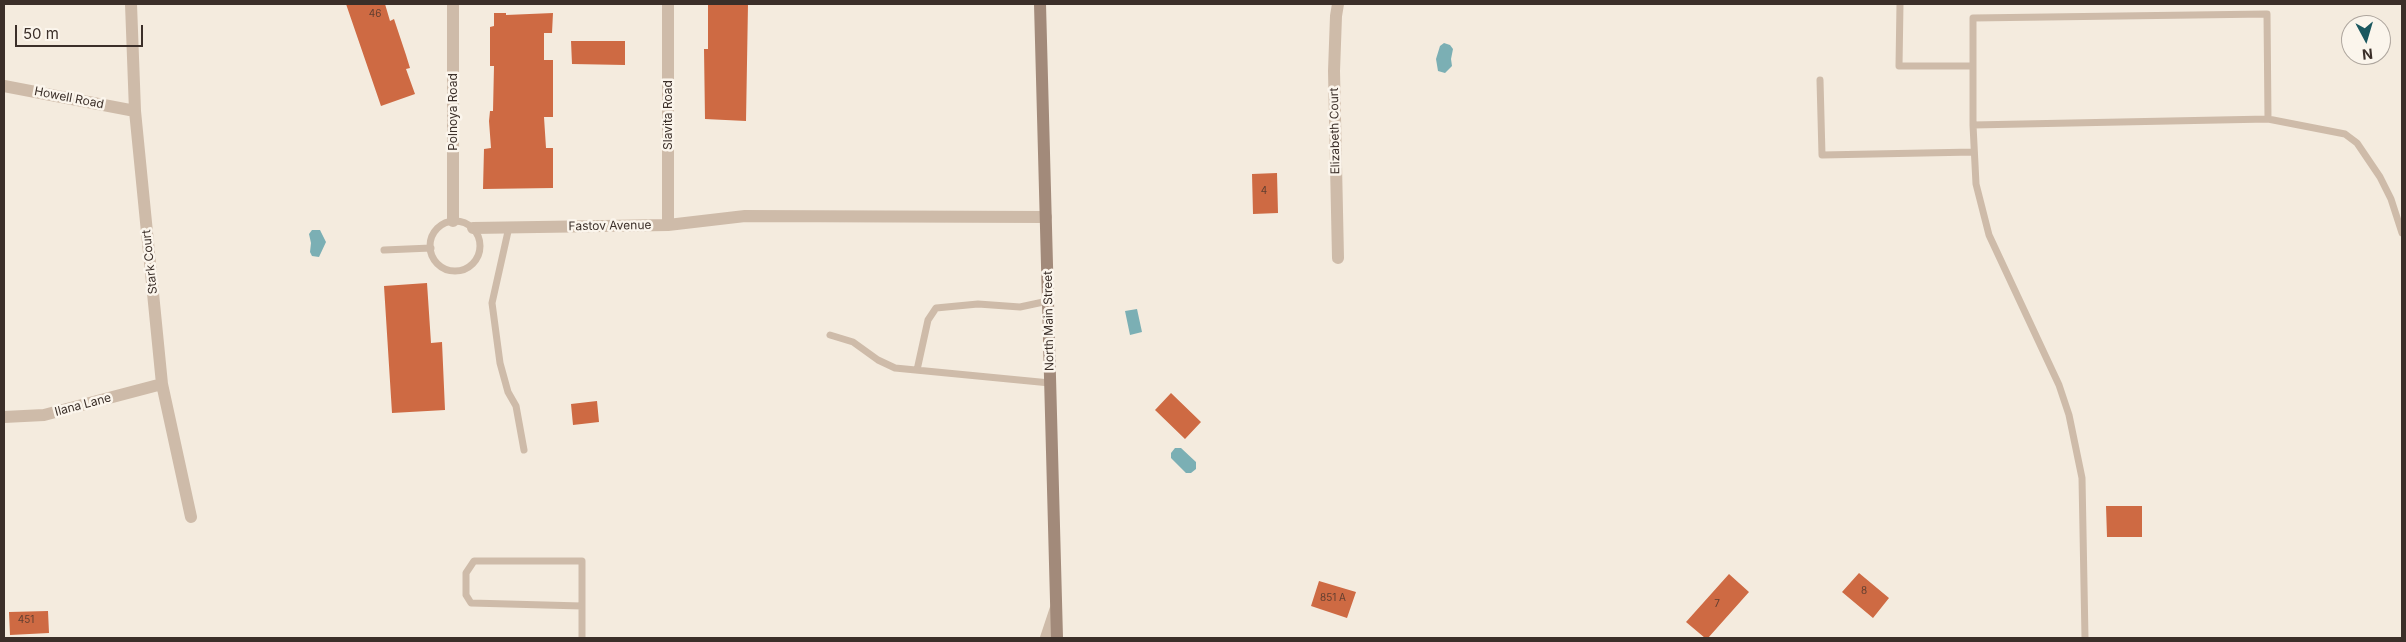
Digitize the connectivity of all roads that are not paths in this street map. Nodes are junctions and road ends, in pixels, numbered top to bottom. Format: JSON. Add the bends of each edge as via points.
{"nodes":[{"id":1,"x":131,"y":4,"type":"edge"},
{"id":2,"x":453,"y":4,"type":"edge"},
{"id":3,"x":668,"y":4,"type":"edge"},
{"id":4,"x":1040,"y":4,"type":"edge"},
{"id":5,"x":1338,"y":4,"type":"edge"},
{"id":6,"x":1900,"y":4,"type":"edge"},
{"id":7,"x":1973,"y":66,"type":"junction"},
{"id":8,"x":1820,"y":80,"type":"dead end"},
{"id":9,"x":4,"y":86,"type":"edge"},
{"id":10,"x":135,"y":111,"type":"junction"},
{"id":11,"x":2268,"y":119,"type":"junction"},
{"id":12,"x":1973,"y":125,"type":"junction"},
{"id":13,"x":1974,"y":152,"type":"junction"},
{"id":14,"x":1046,"y":217,"type":"junction"},
{"id":15,"x":453,"y":221,"type":"junction"},
{"id":16,"x":668,"y":225,"type":"junction"},
{"id":17,"x":509,"y":227,"type":"junction"},
{"id":18,"x":473,"y":228,"type":"junction"},
{"id":19,"x":2402,"y":233,"type":"edge"},
{"id":20,"x":430,"y":248,"type":"junction"},
{"id":21,"x":384,"y":250,"type":"dead end"},
{"id":22,"x":1338,"y":258,"type":"dead end"},
{"id":23,"x":1048,"y":301,"type":"junction"},
{"id":24,"x":830,"y":335,"type":"dead end"},
{"id":25,"x":917,"y":370,"type":"junction"},
{"id":26,"x":162,"y":384,"type":"junction"},
{"id":27,"x":1050,"y":384,"type":"junction"},
{"id":28,"x":4,"y":417,"type":"edge"},
{"id":29,"x":524,"y":450,"type":"dead end"},
{"id":30,"x":190,"y":517,"type":"dead end"},
{"id":31,"x":582,"y":606,"type":"junction"},
{"id":32,"x":1056,"y":608,"type":"junction"},
{"id":33,"x":582,"y":638,"type":"edge"},
{"id":34,"x":1046,"y":638,"type":"edge"},
{"id":35,"x":1056,"y":638,"type":"edge"},
{"id":36,"x":2085,"y":638,"type":"edge"}],
"edges":[{"from":1,"to":10,"type":"street","name":"Stark Court"},
{"from":2,"to":15,"type":"street","name":"Polnoya Road"},
{"from":3,"to":16,"type":"street","name":"Slavita Road"},
{"from":4,"to":14,"type":"main road","name":"North Main Street"},
{"from":5,"to":22,"type":"street","name":"Elizabeth Court","via":[[1334,71]]},
{"from":6,"to":7,"type":"lane","via":[[1899,66]]},
{"from":7,"to":11,"type":"lane","via":[[1973,18],[2268,14]]},
{"from":7,"to":12,"type":"lane"},
{"from":8,"to":13,"type":"lane","via":[[1822,155]]},
{"from":9,"to":10,"type":"street","name":"Howell Road"},
{"from":10,"to":26,"type":"street","name":"Stark Court"},
{"from":11,"to":12,"type":"lane"},
{"from":11,"to":19,"type":"lane","via":[[2344,134],[2357,143],[2384,184]]},
{"from":12,"to":13,"type":"lane"},
{"from":13,"to":36,"type":"lane","via":[[1976,184],[1988,235],[2059,385],[2076,444],[2082,478]]},
{"from":14,"to":16,"type":"street","name":"Fastov Avenue","via":[[746,216]]},
{"from":14,"to":23,"type":"main road","name":"North Main Street"},
{"from":15,"to":18,"type":"lane"},
{"from":15,"to":20,"type":"lane","via":[[434,233]]},
{"from":16,"to":17,"type":"street","name":"Fastov Avenue"},
{"from":17,"to":18,"type":"street","name":"Fastov Avenue"},
{"from":17,"to":29,"type":"lane","via":[[492,303],[500,363],[508,392],[516,406]]},
{"from":18,"to":20,"type":"lane","via":[[479,236],[480,245],[479,253],[469,267],[461,270],[444,268],[437,263]]},
{"from":20,"to":21,"type":"lane"},
{"from":23,"to":25,"type":"lane","via":[[1020,307],[978,304],[936,308],[928,320]]},
{"from":23,"to":27,"type":"main road","name":"North Main Street"},
{"from":24,"to":25,"type":"lane","via":[[853,342],[895,368]]},
{"from":25,"to":27,"type":"lane"},
{"from":26,"to":28,"type":"street","name":"Ilana Lane","via":[[44,415]]},
{"from":26,"to":30,"type":"street","name":"Stark Court"},
{"from":27,"to":32,"type":"main road","name":"North Main Street"},
{"from":31,"to":31,"type":"lane","via":[[471,603],[466,595],[466,573],[474,561],[582,561]]},
{"from":31,"to":33,"type":"lane"},
{"from":32,"to":34,"type":"street"},
{"from":32,"to":35,"type":"main road","name":"North Main Street"}]}
